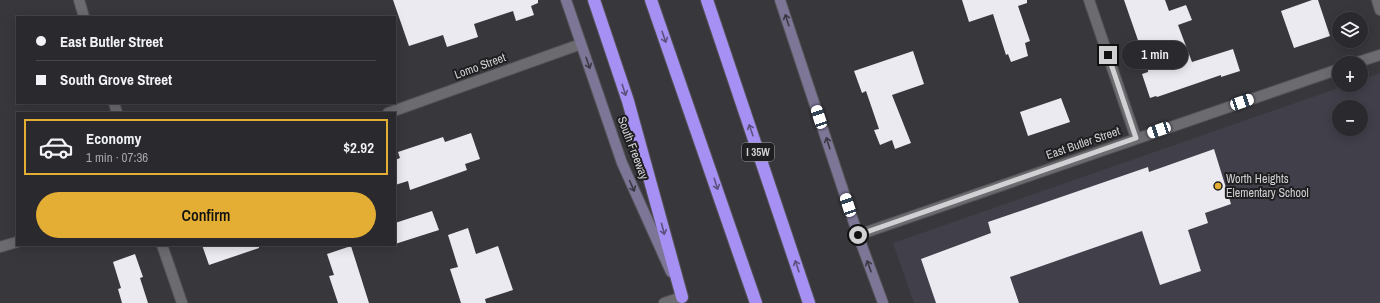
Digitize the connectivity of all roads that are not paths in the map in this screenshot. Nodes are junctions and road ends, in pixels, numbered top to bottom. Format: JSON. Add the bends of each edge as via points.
{"nodes":[{"id":1,"x":78,"y":0,"type":"edge"},
{"id":2,"x":566,"y":0,"type":"edge"},
{"id":3,"x":594,"y":0,"type":"edge"},
{"id":4,"x":651,"y":0,"type":"edge"},
{"id":5,"x":707,"y":0,"type":"edge"},
{"id":6,"x":780,"y":0,"type":"edge"},
{"id":7,"x":1089,"y":0,"type":"edge"},
{"id":8,"x":1377,"y":0,"type":"edge"},
{"id":9,"x":1380,"y":10,"type":"edge"},
{"id":10,"x":84,"y":16,"type":"edge"},
{"id":11,"x":581,"y":44,"type":"junction"},
{"id":12,"x":1380,"y":54,"type":"edge"},
{"id":13,"x":1368,"y":58,"type":"edge"},
{"id":14,"x":1332,"y":70,"type":"edge"},
{"id":15,"x":391,"y":112,"type":"edge"},
{"id":16,"x":1136,"y":138,"type":"junction"},
{"id":17,"x":858,"y":235,"type":"junction"},
{"id":18,"x":16,"y":242,"type":"edge"},
{"id":19,"x":162,"y":246,"type":"edge"},
{"id":20,"x":0,"y":247,"type":"edge"},
{"id":21,"x":683,"y":300,"type":"edge"},
{"id":22,"x":182,"y":303,"type":"edge"},
{"id":23,"x":664,"y":303,"type":"edge"},
{"id":24,"x":756,"y":303,"type":"edge"},
{"id":25,"x":809,"y":303,"type":"edge"},
{"id":26,"x":883,"y":303,"type":"edge"}],
"edges":[{"from":1,"to":10,"type":"street"},
{"from":2,"to":11,"type":"main road","name":"South Freeway"},
{"from":3,"to":21,"type":"highway","one_way":true,"via":[[628,101]]},
{"from":4,"to":24,"type":"highway","one_way":true},
{"from":25,"to":5,"type":"highway","number":"I 35W","one_way":true},
{"from":17,"to":6,"type":"main road","one_way":true},
{"from":7,"to":16,"type":"street"},
{"from":8,"to":9,"type":"street"},
{"from":11,"to":15,"type":"street","name":"Lomo Street"},
{"from":11,"to":21,"type":"main road","name":"South Freeway","one_way":true,"via":[[622,163]]},
{"from":12,"to":13,"type":"street"},
{"from":14,"to":16,"type":"street","name":"East Butler Street"},
{"from":16,"to":17,"type":"street","name":"East Butler Street"},
{"from":26,"to":17,"type":"main road","one_way":true},
{"from":18,"to":20,"type":"street"},
{"from":19,"to":22,"type":"street"},
{"from":21,"to":23,"type":"street"}]}
